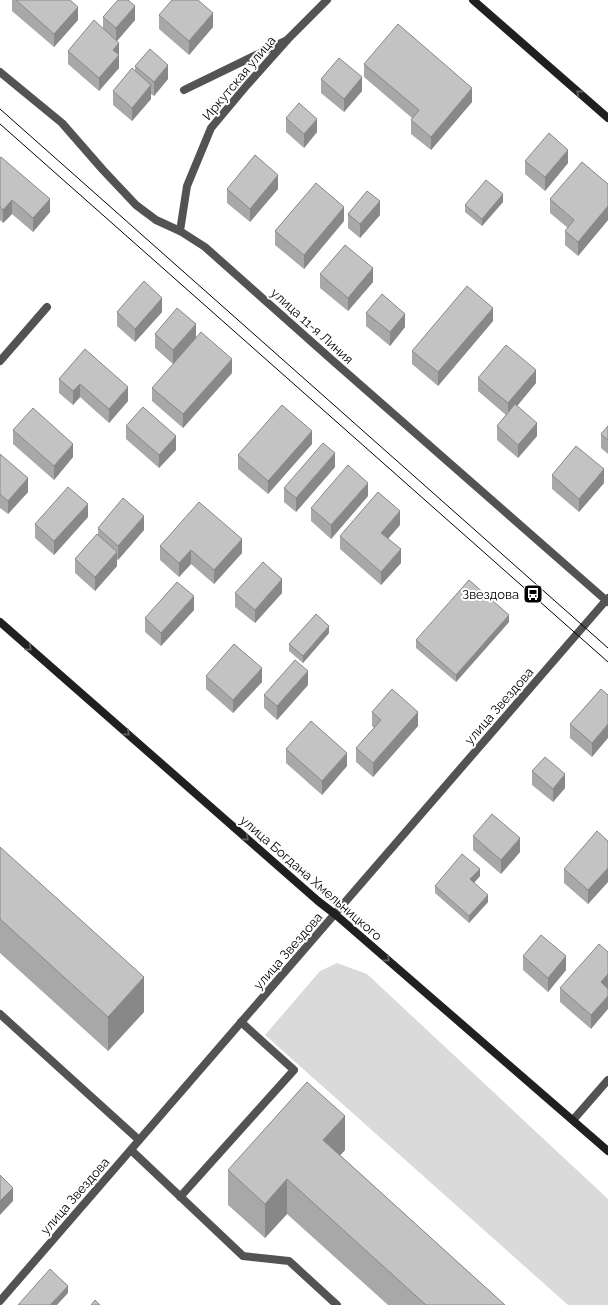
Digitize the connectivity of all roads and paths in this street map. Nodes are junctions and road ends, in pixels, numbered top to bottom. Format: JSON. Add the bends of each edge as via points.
{"nodes":[{"id":1,"x":327,"y":0,"type":"edge"},
{"id":2,"x":473,"y":0,"type":"edge"},
{"id":3,"x":288,"y":39,"type":"junction"},
{"id":4,"x":0,"y":72,"type":"edge"},
{"id":5,"x":184,"y":90,"type":"dead end"},
{"id":6,"x":608,"y":118,"type":"edge"},
{"id":7,"x":180,"y":231,"type":"junction"},
{"id":8,"x":47,"y":307,"type":"dead end"},
{"id":9,"x":0,"y":362,"type":"edge"},
{"id":10,"x":607,"y":600,"type":"edge"},
{"id":11,"x":0,"y":622,"type":"edge"},
{"id":12,"x":336,"y":915,"type":"junction"},
{"id":13,"x":0,"y":1014,"type":"edge"},
{"id":14,"x":241,"y":1022,"type":"junction"},
{"id":15,"x":608,"y":1080,"type":"edge"},
{"id":16,"x":573,"y":1120,"type":"junction"},
{"id":17,"x":140,"y":1140,"type":"junction"},
{"id":18,"x":131,"y":1150,"type":"junction"},
{"id":19,"x":608,"y":1151,"type":"edge"},
{"id":20,"x":180,"y":1197,"type":"junction"},
{"id":21,"x":0,"y":1301,"type":"edge"},
{"id":22,"x":337,"y":1305,"type":"edge"}],
"edges":[{"from":1,"to":3,"type":"street","name":"Иркутская улица"},
{"from":6,"to":2,"type":"main road","one_way":true},
{"from":3,"to":5,"type":"street"},
{"from":3,"to":7,"type":"street","name":"Иркутская улица","via":[[211,128],[187,186]]},
{"from":4,"to":7,"type":"street","name":"улица 11-я Линия","via":[[62,123],[136,205],[156,220]]},
{"from":7,"to":10,"type":"street","name":"улица 11-я Линия","via":[[206,247]]},
{"from":8,"to":9,"type":"street"},
{"from":10,"to":12,"type":"street","name":"улица Звездова"},
{"from":11,"to":12,"type":"main road","name":"улица Богдана Хмельницкого","one_way":true},
{"from":12,"to":14,"type":"street","name":"улица Звездова"},
{"from":12,"to":16,"type":"main road","name":"улица Богдана Хмельницкого","one_way":true},
{"from":13,"to":17,"type":"street"},
{"from":14,"to":17,"type":"street","name":"улица Звездова"},
{"from":14,"to":20,"type":"street","via":[[294,1070]]},
{"from":15,"to":16,"type":"street"},
{"from":16,"to":19,"type":"main road","name":"улица Богдана Хмельницкого"},
{"from":17,"to":18,"type":"street","name":"улица Звездова"},
{"from":18,"to":20,"type":"street"},
{"from":18,"to":21,"type":"street","name":"улица Звездова"},
{"from":20,"to":22,"type":"street","via":[[243,1256],[288,1261]]}]}
